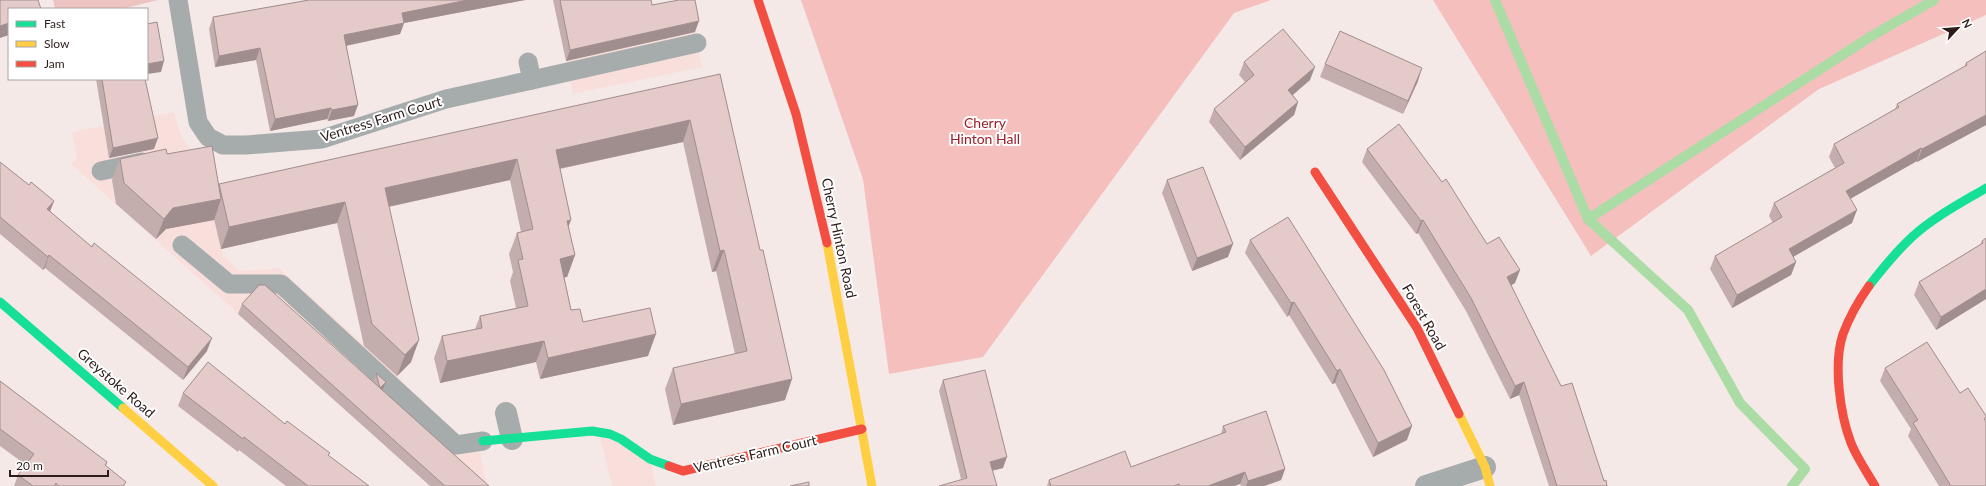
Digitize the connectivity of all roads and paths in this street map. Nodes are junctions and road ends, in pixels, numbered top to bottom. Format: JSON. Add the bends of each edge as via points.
{"nodes":[{"id":1,"x":178,"y":0,"type":"edge"},
{"id":2,"x":758,"y":0,"type":"edge"},
{"id":3,"x":697,"y":43,"type":"dead end"},
{"id":4,"x":528,"y":62,"type":"dead end"},
{"id":5,"x":532,"y":80,"type":"junction"},
{"id":6,"x":223,"y":145,"type":"junction"},
{"id":7,"x":200,"y":150,"type":"edge"},
{"id":8,"x":162,"y":158,"type":"edge"},
{"id":9,"x":101,"y":171,"type":"dead end"},
{"id":10,"x":1314,"y":172,"type":"dead end"},
{"id":11,"x":1986,"y":188,"type":"edge"},
{"id":12,"x":182,"y":245,"type":"dead end"},
{"id":13,"x":0,"y":302,"type":"edge"},
{"id":14,"x":506,"y":413,"type":"dead end"},
{"id":15,"x":862,"y":429,"type":"junction"},
{"id":16,"x":512,"y":439,"type":"junction"},
{"id":17,"x":483,"y":441,"type":"joint"},
{"id":18,"x":1488,"y":477,"type":"edge"},
{"id":19,"x":213,"y":486,"type":"edge"},
{"id":20,"x":872,"y":486,"type":"edge"},
{"id":21,"x":1426,"y":486,"type":"edge"},
{"id":22,"x":1875,"y":486,"type":"edge"}],
"edges":[{"from":1,"to":6,"type":"lane","via":[[198,122],[208,137]]},
{"from":2,"to":15,"type":"street","name":"Cherry Hinton Road","via":[[802,134],[822,216]]},
{"from":3,"to":5,"type":"lane","name":"Ventress Farm Court"},
{"from":4,"to":5,"type":"lane"},
{"from":5,"to":6,"type":"lane","name":"Ventress Farm Court","via":[[446,99],[322,139]]},
{"from":6,"to":7,"type":"lane","name":"Ventress Farm Court"},
{"from":8,"to":9,"type":"lane"},
{"from":10,"to":18,"type":"street","name":"Forest Road","via":[[1417,328]]},
{"from":11,"to":22,"type":"street","via":[[1941,215],[1912,237],[1861,296],[1843,335],[1838,371],[1842,413],[1851,444]]},
{"from":12,"to":17,"type":"lane","name":"Ventress Farm Court","via":[[229,284],[281,284],[456,445]]},
{"from":13,"to":19,"type":"street","name":"Greystoke Road"},
{"from":14,"to":16,"type":"street"},
{"from":15,"to":16,"type":"street","name":"Ventress Farm Court","via":[[683,471],[650,459],[622,439],[610,434],[592,431]]},
{"from":15,"to":20,"type":"street","name":"Cherry Hinton Road"},
{"from":16,"to":17,"type":"street","name":"Ventress Farm Court"},
{"from":18,"to":21,"type":"street"}]}
